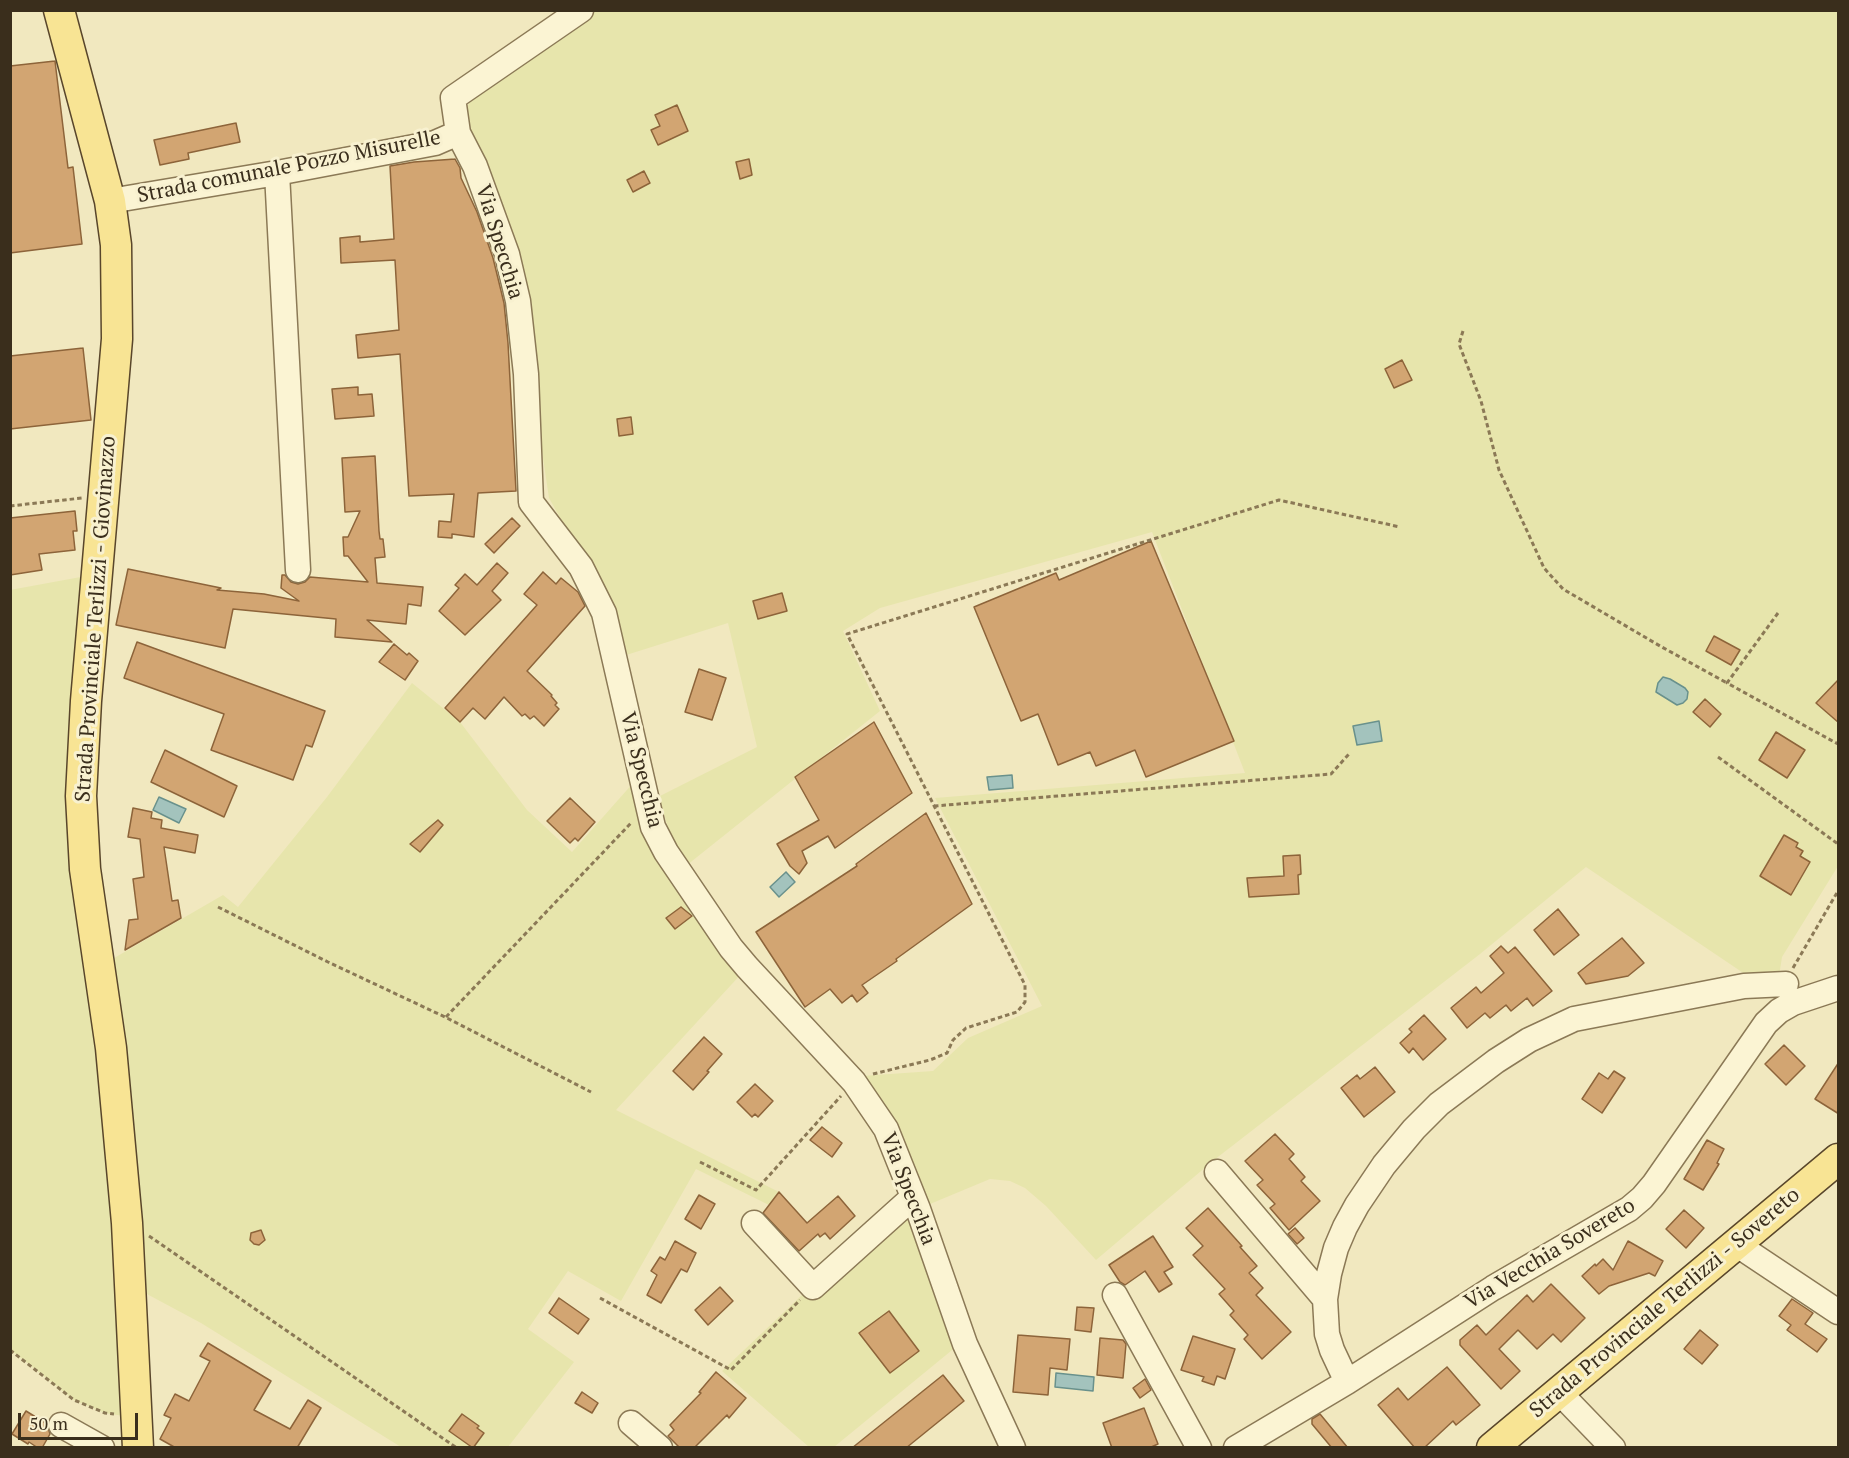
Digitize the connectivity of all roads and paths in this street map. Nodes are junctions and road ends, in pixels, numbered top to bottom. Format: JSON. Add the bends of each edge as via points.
{"nodes":[{"id":1,"x":59,"y":10,"type":"edge"},
{"id":2,"x":581,"y":10,"type":"edge"},
{"id":3,"x":458,"y":133,"type":"junction"},
{"id":4,"x":277,"y":173,"type":"junction"},
{"id":5,"x":110,"y":201,"type":"junction"},
{"id":6,"x":1463,"y":331,"type":"dead end"},
{"id":7,"x":104,"y":495,"type":"junction"},
{"id":8,"x":10,"y":506,"type":"edge"},
{"id":9,"x":1400,"y":527,"type":"dead end"},
{"id":10,"x":298,"y":570,"type":"dead end"},
{"id":11,"x":1778,"y":613,"type":"dead end"},
{"id":12,"x":1727,"y":683,"type":"junction"},
{"id":13,"x":1839,"y":744,"type":"edge"},
{"id":14,"x":1349,"y":754,"type":"dead end"},
{"id":15,"x":1718,"y":757,"type":"dead end"},
{"id":16,"x":648,"y":805,"type":"junction"},
{"id":17,"x":934,"y":806,"type":"junction"},
{"id":18,"x":1839,"y":844,"type":"edge"},
{"id":19,"x":1839,"y":891,"type":"edge"},
{"id":20,"x":218,"y":907,"type":"dead end"},
{"id":21,"x":1786,"y":984,"type":"joint"},
{"id":22,"x":1839,"y":988,"type":"edge"},
{"id":23,"x":445,"y":1017,"type":"junction"},
{"id":24,"x":854,"y":1082,"type":"junction"},
{"id":25,"x":591,"y":1092,"type":"dead end"},
{"id":26,"x":1839,"y":1159,"type":"edge"},
{"id":27,"x":700,"y":1162,"type":"dead end"},
{"id":28,"x":1217,"y":1172,"type":"dead end"},
{"id":29,"x":912,"y":1198,"type":"junction"},
{"id":30,"x":754,"y":1223,"type":"dead end"},
{"id":31,"x":153,"y":1238,"type":"dead end"},
{"id":32,"x":1736,"y":1244,"type":"junction"},
{"id":33,"x":813,"y":1287,"type":"junction"},
{"id":34,"x":1115,"y":1295,"type":"dead end"},
{"id":35,"x":600,"y":1298,"type":"dead end"},
{"id":36,"x":1325,"y":1299,"type":"junction"},
{"id":37,"x":1839,"y":1312,"type":"edge"},
{"id":38,"x":10,"y":1350,"type":"edge"},
{"id":39,"x":1347,"y":1382,"type":"junction"},
{"id":40,"x":1559,"y":1392,"type":"junction"},
{"id":41,"x":136,"y":1418,"type":"junction"},
{"id":42,"x":632,"y":1423,"type":"dead end"},
{"id":43,"x":61,"y":1425,"type":"dead end"},
{"id":44,"x":102,"y":1448,"type":"edge"},
{"id":45,"x":138,"y":1448,"type":"edge"},
{"id":46,"x":457,"y":1448,"type":"edge"},
{"id":47,"x":660,"y":1448,"type":"edge"},
{"id":48,"x":1013,"y":1448,"type":"edge"},
{"id":49,"x":1199,"y":1448,"type":"edge"},
{"id":50,"x":1236,"y":1448,"type":"edge"},
{"id":51,"x":1492,"y":1448,"type":"edge"},
{"id":52,"x":1613,"y":1448,"type":"edge"}],
"edges":[{"from":1,"to":5,"type":"main road","name":"Strada Provinciale Terlizzi - Giovinazzo"},
{"from":2,"to":3,"type":"street","name":"Strada comunale Pozzo Misurelle","via":[[453,98]]},
{"from":3,"to":4,"type":"street","name":"Strada comunale Pozzo Misurelle","via":[[435,143]]},
{"from":3,"to":16,"type":"street","name":"Via Specchia","via":[[507,254],[518,301],[526,374],[531,502],[581,567],[604,613]]},
{"from":4,"to":5,"type":"street","name":"Strada comunale Pozzo Misurelle"},
{"from":4,"to":10,"type":"street"},
{"from":5,"to":7,"type":"main road","name":"Strada Provinciale Terlizzi - Giovinazzo","via":[[116,245],[117,339]]},
{"from":6,"to":12,"type":"path","via":[[1459,344],[1481,401],[1499,470],[1544,568],[1563,589]]},
{"from":7,"to":8,"type":"path"},
{"from":7,"to":41,"type":"main road","name":"Strada Provinciale Terlizzi - Giovinazzo","via":[[81,796],[85,869],[111,1048],[127,1223]]},
{"from":9,"to":17,"type":"path","via":[[1279,500],[847,634]]},
{"from":11,"to":12,"type":"path"},
{"from":12,"to":13,"type":"path"},
{"from":14,"to":17,"type":"path","via":[[1331,774]]},
{"from":15,"to":18,"type":"path"},
{"from":16,"to":23,"type":"path"},
{"from":16,"to":24,"type":"street","name":"Via Specchia","via":[[653,827],[666,852],[731,948]]},
{"from":17,"to":24,"type":"path","via":[[1024,985],[1025,1002],[1017,1012],[966,1028],[946,1053]]},
{"from":19,"to":21,"type":"path"},
{"from":20,"to":23,"type":"path"},
{"from":21,"to":36,"type":"street","via":[[1744,986],[1574,1019],[1496,1061],[1440,1104],[1384,1165],[1345,1227],[1336,1248]]},
{"from":22,"to":39,"type":"street","name":"Via Vecchia Sovereto","via":[[1792,1003],[1766,1023],[1654,1184],[1629,1209],[1493,1288]]},
{"from":23,"to":25,"type":"path"},
{"from":24,"to":27,"type":"path","via":[[756,1190]]},
{"from":24,"to":29,"type":"street","name":"Via Specchia","via":[[886,1129]]},
{"from":26,"to":32,"type":"main road","name":"Strada Provinciale Terlizzi - Sovereto"},
{"from":28,"to":36,"type":"street"},
{"from":29,"to":33,"type":"street"},
{"from":29,"to":48,"type":"street","name":"Via Specchia","via":[[936,1231],[965,1344]]},
{"from":30,"to":33,"type":"street"},
{"from":31,"to":46,"type":"path"},
{"from":32,"to":37,"type":"street"},
{"from":32,"to":40,"type":"main road","name":"Strada Provinciale Terlizzi - Sovereto"},
{"from":33,"to":35,"type":"path","via":[[731,1370]]},
{"from":34,"to":49,"type":"street"},
{"from":36,"to":39,"type":"street","via":[[1327,1334]]},
{"from":38,"to":41,"type":"path","via":[[74,1400],[105,1413]]},
{"from":39,"to":50,"type":"street","name":"Via Vecchia Sovereto"},
{"from":40,"to":51,"type":"main road","name":"Strada Provinciale Terlizzi - Sovereto"},
{"from":40,"to":52,"type":"street"},
{"from":41,"to":45,"type":"main road","name":"Strada Provinciale Terlizzi - Giovinazzo"},
{"from":42,"to":47,"type":"street"},
{"from":43,"to":44,"type":"street"}]}
